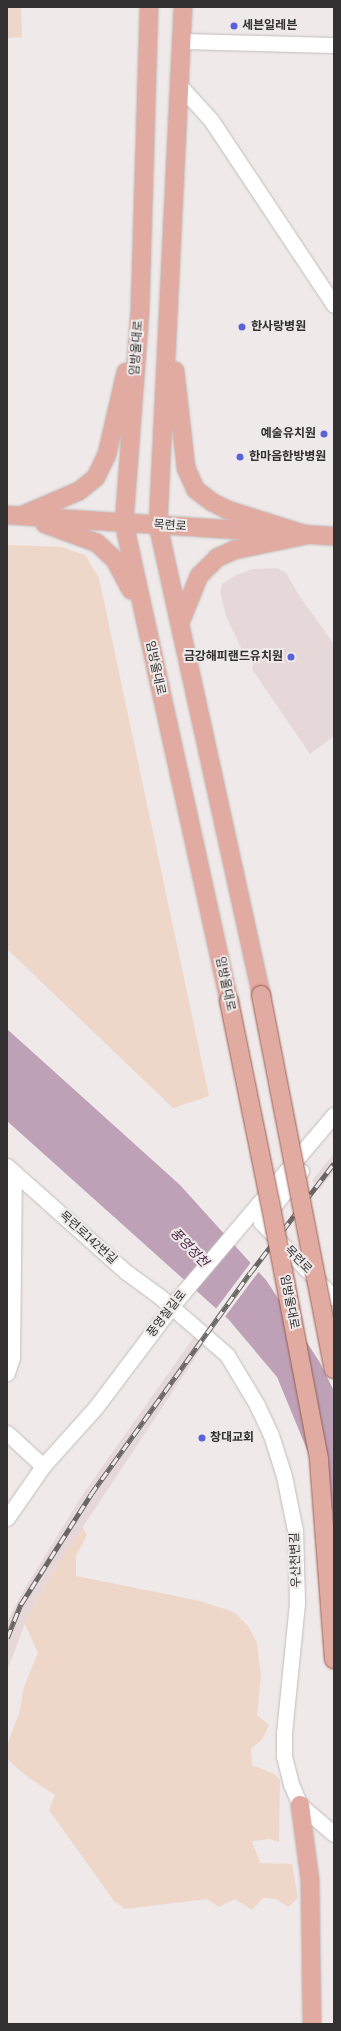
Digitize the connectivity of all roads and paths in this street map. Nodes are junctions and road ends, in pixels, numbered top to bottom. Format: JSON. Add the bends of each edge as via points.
{"nodes":[{"id":1,"x":149,"y":7,"type":"edge"},
{"id":2,"x":183,"y":7,"type":"edge"},
{"id":3,"x":182,"y":41,"type":"junction"},
{"id":4,"x":334,"y":45,"type":"edge"},
{"id":5,"x":180,"y":86,"type":"junction"},
{"id":6,"x":334,"y":305,"type":"edge"},
{"id":7,"x":140,"y":311,"type":"junction"},
{"id":8,"x":169,"y":315,"type":"junction"},
{"id":9,"x":13,"y":515,"type":"edge"},
{"id":10,"x":124,"y":523,"type":"junction"},
{"id":11,"x":158,"y":526,"type":"junction"},
{"id":12,"x":307,"y":534,"type":"junction"},
{"id":13,"x":334,"y":536,"type":"edge"},
{"id":14,"x":146,"y":622,"type":"junction"},
{"id":15,"x":180,"y":624,"type":"junction"},
{"id":16,"x":334,"y":1115,"type":"edge"},
{"id":17,"x":11,"y":1170,"type":"edge"},
{"id":18,"x":260,"y":1215,"type":"junction"},
{"id":19,"x":10,"y":1229,"type":"edge"},
{"id":20,"x":334,"y":1298,"type":"edge"},
{"id":21,"x":174,"y":1304,"type":"junction"},
{"id":22,"x":10,"y":1315,"type":"edge"},
{"id":23,"x":334,"y":1369,"type":"edge"},
{"id":24,"x":7,"y":1373,"type":"edge"},
{"id":25,"x":7,"y":1433,"type":"edge"},
{"id":26,"x":43,"y":1466,"type":"junction"},
{"id":27,"x":7,"y":1518,"type":"edge"},
{"id":28,"x":334,"y":1659,"type":"edge"},
{"id":29,"x":300,"y":1805,"type":"junction"},
{"id":30,"x":334,"y":1834,"type":"edge"},
{"id":31,"x":312,"y":2024,"type":"edge"}],
"edges":[{"from":1,"to":7,"type":"main road","name":"임방울대로"},
{"from":2,"to":3,"type":"main road"},
{"from":3,"to":4,"type":"street"},
{"from":3,"to":5,"type":"main road"},
{"from":5,"to":6,"type":"street","via":[[211,120]]},
{"from":5,"to":8,"type":"main road"},
{"from":7,"to":8,"type":"main road","name":"임방울대로"},
{"from":7,"to":9,"type":"main road","via":[[102,468],[92,481],[78,491]]},
{"from":7,"to":10,"type":"main road","name":"임방울대로"},
{"from":8,"to":11,"type":"main road"},
{"from":8,"to":12,"type":"main road","via":[[186,468],[190,481],[212,502],[228,510]]},
{"from":9,"to":10,"type":"main road","name":"목련로"},
{"from":9,"to":14,"type":"main road","via":[[84,538],[109,553],[125,576]]},
{"from":10,"to":11,"type":"main road","name":"목련로"},
{"from":10,"to":14,"type":"main road","name":"임방울대로"},
{"from":11,"to":12,"type":"main road","name":"목련로"},
{"from":11,"to":15,"type":"main road"},
{"from":12,"to":13,"type":"main road","name":"목련로"},
{"from":12,"to":15,"type":"main road","via":[[234,550],[217,558],[199,576]]},
{"from":14,"to":28,"type":"main road","name":"임방울대로","bridge":true,"via":[[229,1001],[318,1460]]},
{"from":15,"to":23,"type":"main road","bridge":true,"via":[[261,995]]},
{"from":16,"to":18,"type":"street","name":"풍영철길로","via":[[319,1133],[318,1149]]},
{"from":17,"to":19,"type":"street"},
{"from":17,"to":21,"type":"street","name":"목련로142번길","via":[[126,1272]]},
{"from":18,"to":20,"type":"street","name":"목련로"},
{"from":18,"to":21,"type":"street","name":"풍영철길로"},
{"from":19,"to":22,"type":"street"},
{"from":21,"to":26,"type":"street","name":"풍영철길로","via":[[96,1407]]},
{"from":21,"to":29,"type":"street","name":"우산천변길","via":[[227,1355],[244,1380],[271,1435],[284,1476],[296,1530],[297,1603],[284,1756]]},
{"from":22,"to":24,"type":"street","via":[[12,1358]]},
{"from":25,"to":26,"type":"street"},
{"from":26,"to":27,"type":"street","name":"풍영철길로"},
{"from":29,"to":30,"type":"street"},
{"from":29,"to":31,"type":"main road","via":[[310,1880]]}]}
